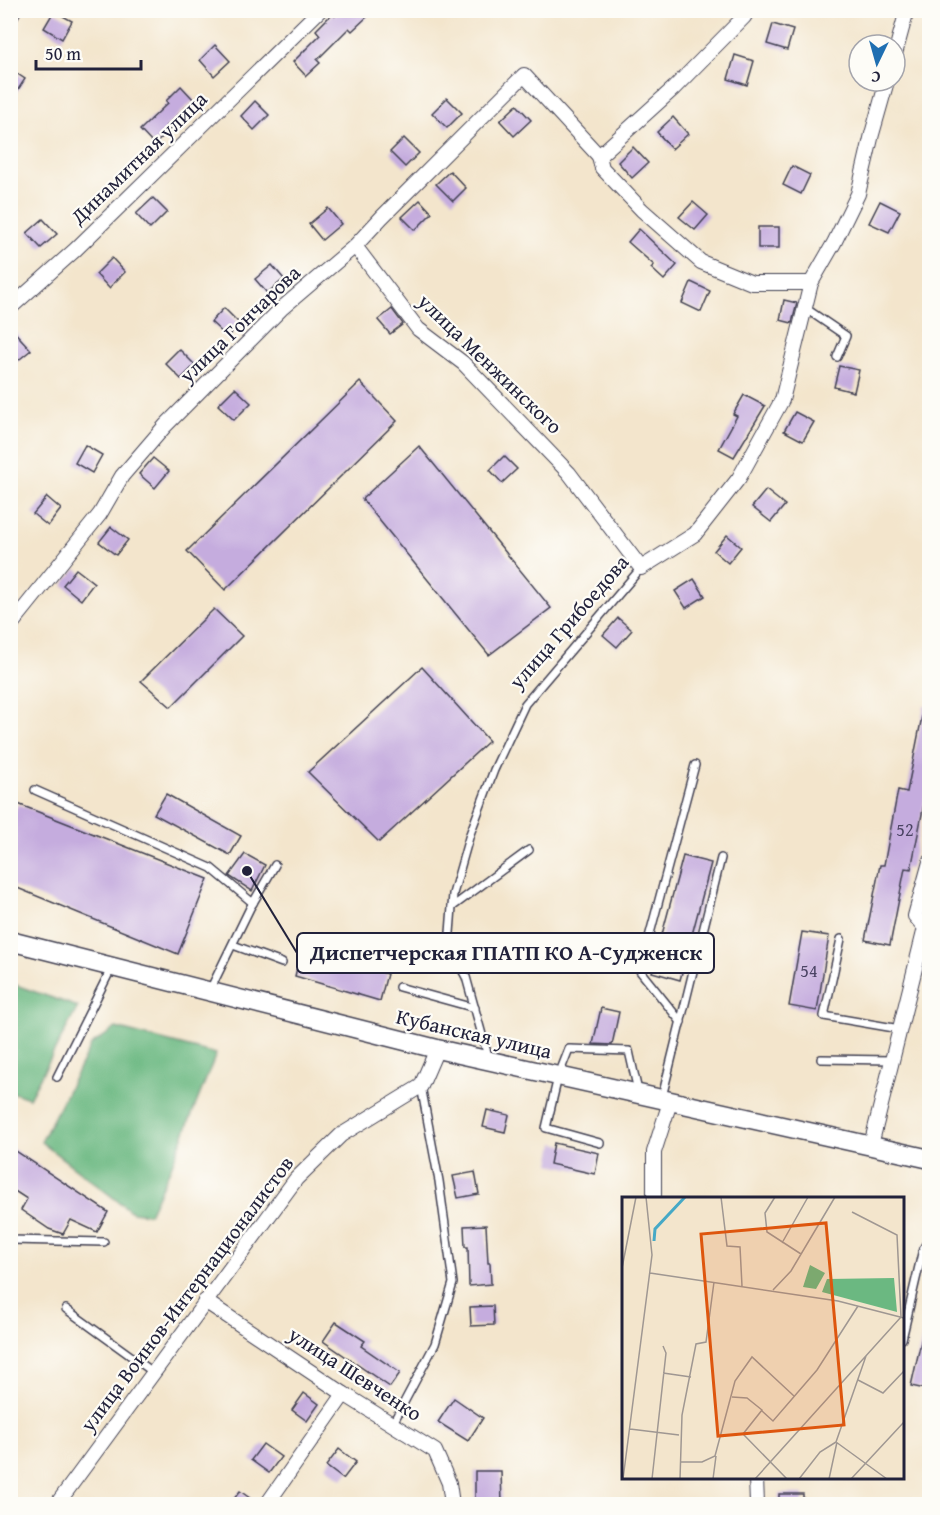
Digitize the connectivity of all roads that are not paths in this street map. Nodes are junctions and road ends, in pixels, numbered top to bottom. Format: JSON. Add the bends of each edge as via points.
{"nodes":[{"id":1,"x":15,"y":10,"type":"edge"},
{"id":2,"x":320,"y":10,"type":"edge"},
{"id":3,"x":748,"y":10,"type":"edge"},
{"id":4,"x":907,"y":10,"type":"edge"},
{"id":5,"x":10,"y":17,"type":"edge"},
{"id":6,"x":901,"y":33,"type":"edge"},
{"id":7,"x":884,"y":93,"type":"edge"},
{"id":8,"x":599,"y":156,"type":"junction"},
{"id":9,"x":356,"y":246,"type":"junction"},
{"id":10,"x":811,"y":283,"type":"junction"},
{"id":11,"x":10,"y":308,"type":"edge"},
{"id":12,"x":805,"y":308,"type":"junction"},
{"id":13,"x":837,"y":357,"type":"dead end"},
{"id":14,"x":641,"y":568,"type":"junction"},
{"id":15,"x":10,"y":626,"type":"edge"},
{"id":16,"x":695,"y":765,"type":"dead end"},
{"id":17,"x":35,"y":790,"type":"dead end"},
{"id":18,"x":529,"y":850,"type":"dead end"},
{"id":19,"x":721,"y":858,"type":"dead end"},
{"id":20,"x":930,"y":862,"type":"edge"},
{"id":21,"x":275,"y":866,"type":"dead end"},
{"id":22,"x":253,"y":903,"type":"junction"},
{"id":23,"x":452,"y":907,"type":"junction"},
{"id":24,"x":928,"y":929,"type":"edge"},
{"id":25,"x":841,"y":939,"type":"dead end"},
{"id":26,"x":10,"y":941,"type":"edge"},
{"id":27,"x":233,"y":945,"type":"junction"},
{"id":28,"x":282,"y":963,"type":"dead end"},
{"id":29,"x":112,"y":967,"type":"junction"},
{"id":30,"x":399,"y":987,"type":"dead end"},
{"id":31,"x":209,"y":992,"type":"junction"},
{"id":32,"x":475,"y":1008,"type":"junction"},
{"id":33,"x":681,"y":1022,"type":"junction"},
{"id":34,"x":900,"y":1029,"type":"junction"},
{"id":35,"x":437,"y":1049,"type":"junction"},
{"id":36,"x":821,"y":1059,"type":"dead end"},
{"id":37,"x":892,"y":1060,"type":"junction"},
{"id":38,"x":489,"y":1061,"type":"junction"},
{"id":39,"x":57,"y":1077,"type":"dead end"},
{"id":40,"x":558,"y":1077,"type":"junction"},
{"id":41,"x":422,"y":1086,"type":"junction"},
{"id":42,"x":639,"y":1095,"type":"junction"},
{"id":43,"x":665,"y":1101,"type":"junction"},
{"id":44,"x":600,"y":1143,"type":"dead end"},
{"id":45,"x":871,"y":1145,"type":"junction"},
{"id":46,"x":930,"y":1159,"type":"edge"},
{"id":47,"x":654,"y":1197,"type":"edge"},
{"id":48,"x":930,"y":1238,"type":"edge"},
{"id":49,"x":10,"y":1240,"type":"edge"},
{"id":50,"x":104,"y":1242,"type":"dead end"},
{"id":51,"x":205,"y":1300,"type":"junction"},
{"id":52,"x":66,"y":1309,"type":"dead end"},
{"id":53,"x":904,"y":1334,"type":"edge"},
{"id":54,"x":153,"y":1372,"type":"junction"},
{"id":55,"x":344,"y":1394,"type":"junction"},
{"id":56,"x":392,"y":1425,"type":"junction"},
{"id":57,"x":756,"y":1479,"type":"edge"},
{"id":58,"x":57,"y":1504,"type":"edge"},
{"id":59,"x":267,"y":1504,"type":"edge"},
{"id":60,"x":452,"y":1504,"type":"edge"},
{"id":61,"x":757,"y":1504,"type":"edge"}],
"edges":[{"from":1,"to":5,"type":"street"},
{"from":2,"to":11,"type":"street","name":"Динамитная улица","via":[[75,250]]},
{"from":3,"to":8,"type":"street","via":[[674,88]]},
{"from":4,"to":6,"type":"street"},
{"from":7,"to":10,"type":"street","name":"улица Грибоедова","via":[[858,194]]},
{"from":8,"to":9,"type":"street","name":"улица Гончарова","via":[[524,75]]},
{"from":8,"to":10,"type":"street","via":[[602,168],[642,210],[701,262],[752,284]]},
{"from":9,"to":14,"type":"street","name":"улица Менжинского","via":[[418,329],[463,363],[569,473]]},
{"from":9,"to":15,"type":"street","name":"улица Гончарова","via":[[281,309],[165,426],[122,476],[100,514]]},
{"from":10,"to":12,"type":"street","name":"улица Грибоедова"},
{"from":12,"to":13,"type":"lane","via":[[846,336]]},
{"from":12,"to":14,"type":"street","name":"улица Грибоедова","via":[[782,400],[739,478],[695,534]]},
{"from":14,"to":23,"type":"lane","name":"улица Грибоедова","via":[[525,704],[470,834]]},
{"from":16,"to":33,"type":"lane","via":[[640,971]]},
{"from":17,"to":22,"type":"lane","via":[[211,868]]},
{"from":18,"to":23,"type":"lane"},
{"from":19,"to":33,"type":"lane"},
{"from":20,"to":24,"type":"street","via":[[915,916]]},
{"from":21,"to":22,"type":"lane"},
{"from":22,"to":27,"type":"lane"},
{"from":23,"to":32,"type":"lane","name":"улица Грибоедова","via":[[449,946],[466,977]]},
{"from":24,"to":34,"type":"street"},
{"from":25,"to":34,"type":"lane","via":[[824,1016]]},
{"from":26,"to":29,"type":"street","name":"Кубанская улица"},
{"from":27,"to":28,"type":"lane"},
{"from":27,"to":31,"type":"lane"},
{"from":29,"to":31,"type":"street","name":"Кубанская улица"},
{"from":29,"to":39,"type":"lane"},
{"from":30,"to":32,"type":"lane"},
{"from":31,"to":35,"type":"street","name":"Кубанская улица"},
{"from":32,"to":38,"type":"lane","name":"улица Грибоедова"},
{"from":33,"to":43,"type":"lane"},
{"from":34,"to":37,"type":"street"},
{"from":35,"to":38,"type":"street","name":"Кубанская улица"},
{"from":35,"to":41,"type":"street"},
{"from":36,"to":37,"type":"lane"},
{"from":37,"to":45,"type":"street"},
{"from":38,"to":40,"type":"street","name":"Кубанская улица"},
{"from":40,"to":42,"type":"street","name":"Кубанская улица"},
{"from":40,"to":42,"type":"lane","via":[[569,1048],[629,1051]]},
{"from":40,"to":44,"type":"lane","via":[[546,1128]]},
{"from":41,"to":51,"type":"street","name":"улица Воинов-Интернационалистов","via":[[341,1135],[296,1179]]},
{"from":41,"to":56,"type":"lane","via":[[453,1283],[435,1344]]},
{"from":42,"to":43,"type":"street","name":"Кубанская улица"},
{"from":43,"to":45,"type":"street","name":"Кубанская улица"},
{"from":43,"to":47,"type":"street","via":[[654,1152]]},
{"from":45,"to":46,"type":"street","name":"Кубанская улица"},
{"from":48,"to":53,"type":"lane","via":[[923,1249]]},
{"from":49,"to":50,"type":"lane"},
{"from":51,"to":54,"type":"street","name":"улица Воинов-Интернационалистов"},
{"from":51,"to":55,"type":"street","name":"улица Шевченко"},
{"from":52,"to":54,"type":"lane"},
{"from":54,"to":58,"type":"street","name":"улица Воинов-Интернационалистов"},
{"from":55,"to":56,"type":"street","name":"улица Шевченко"},
{"from":55,"to":59,"type":"street"},
{"from":56,"to":60,"type":"street","name":"улица Шевченко","via":[[435,1451],[449,1483]]},
{"from":57,"to":61,"type":"street"}]}
